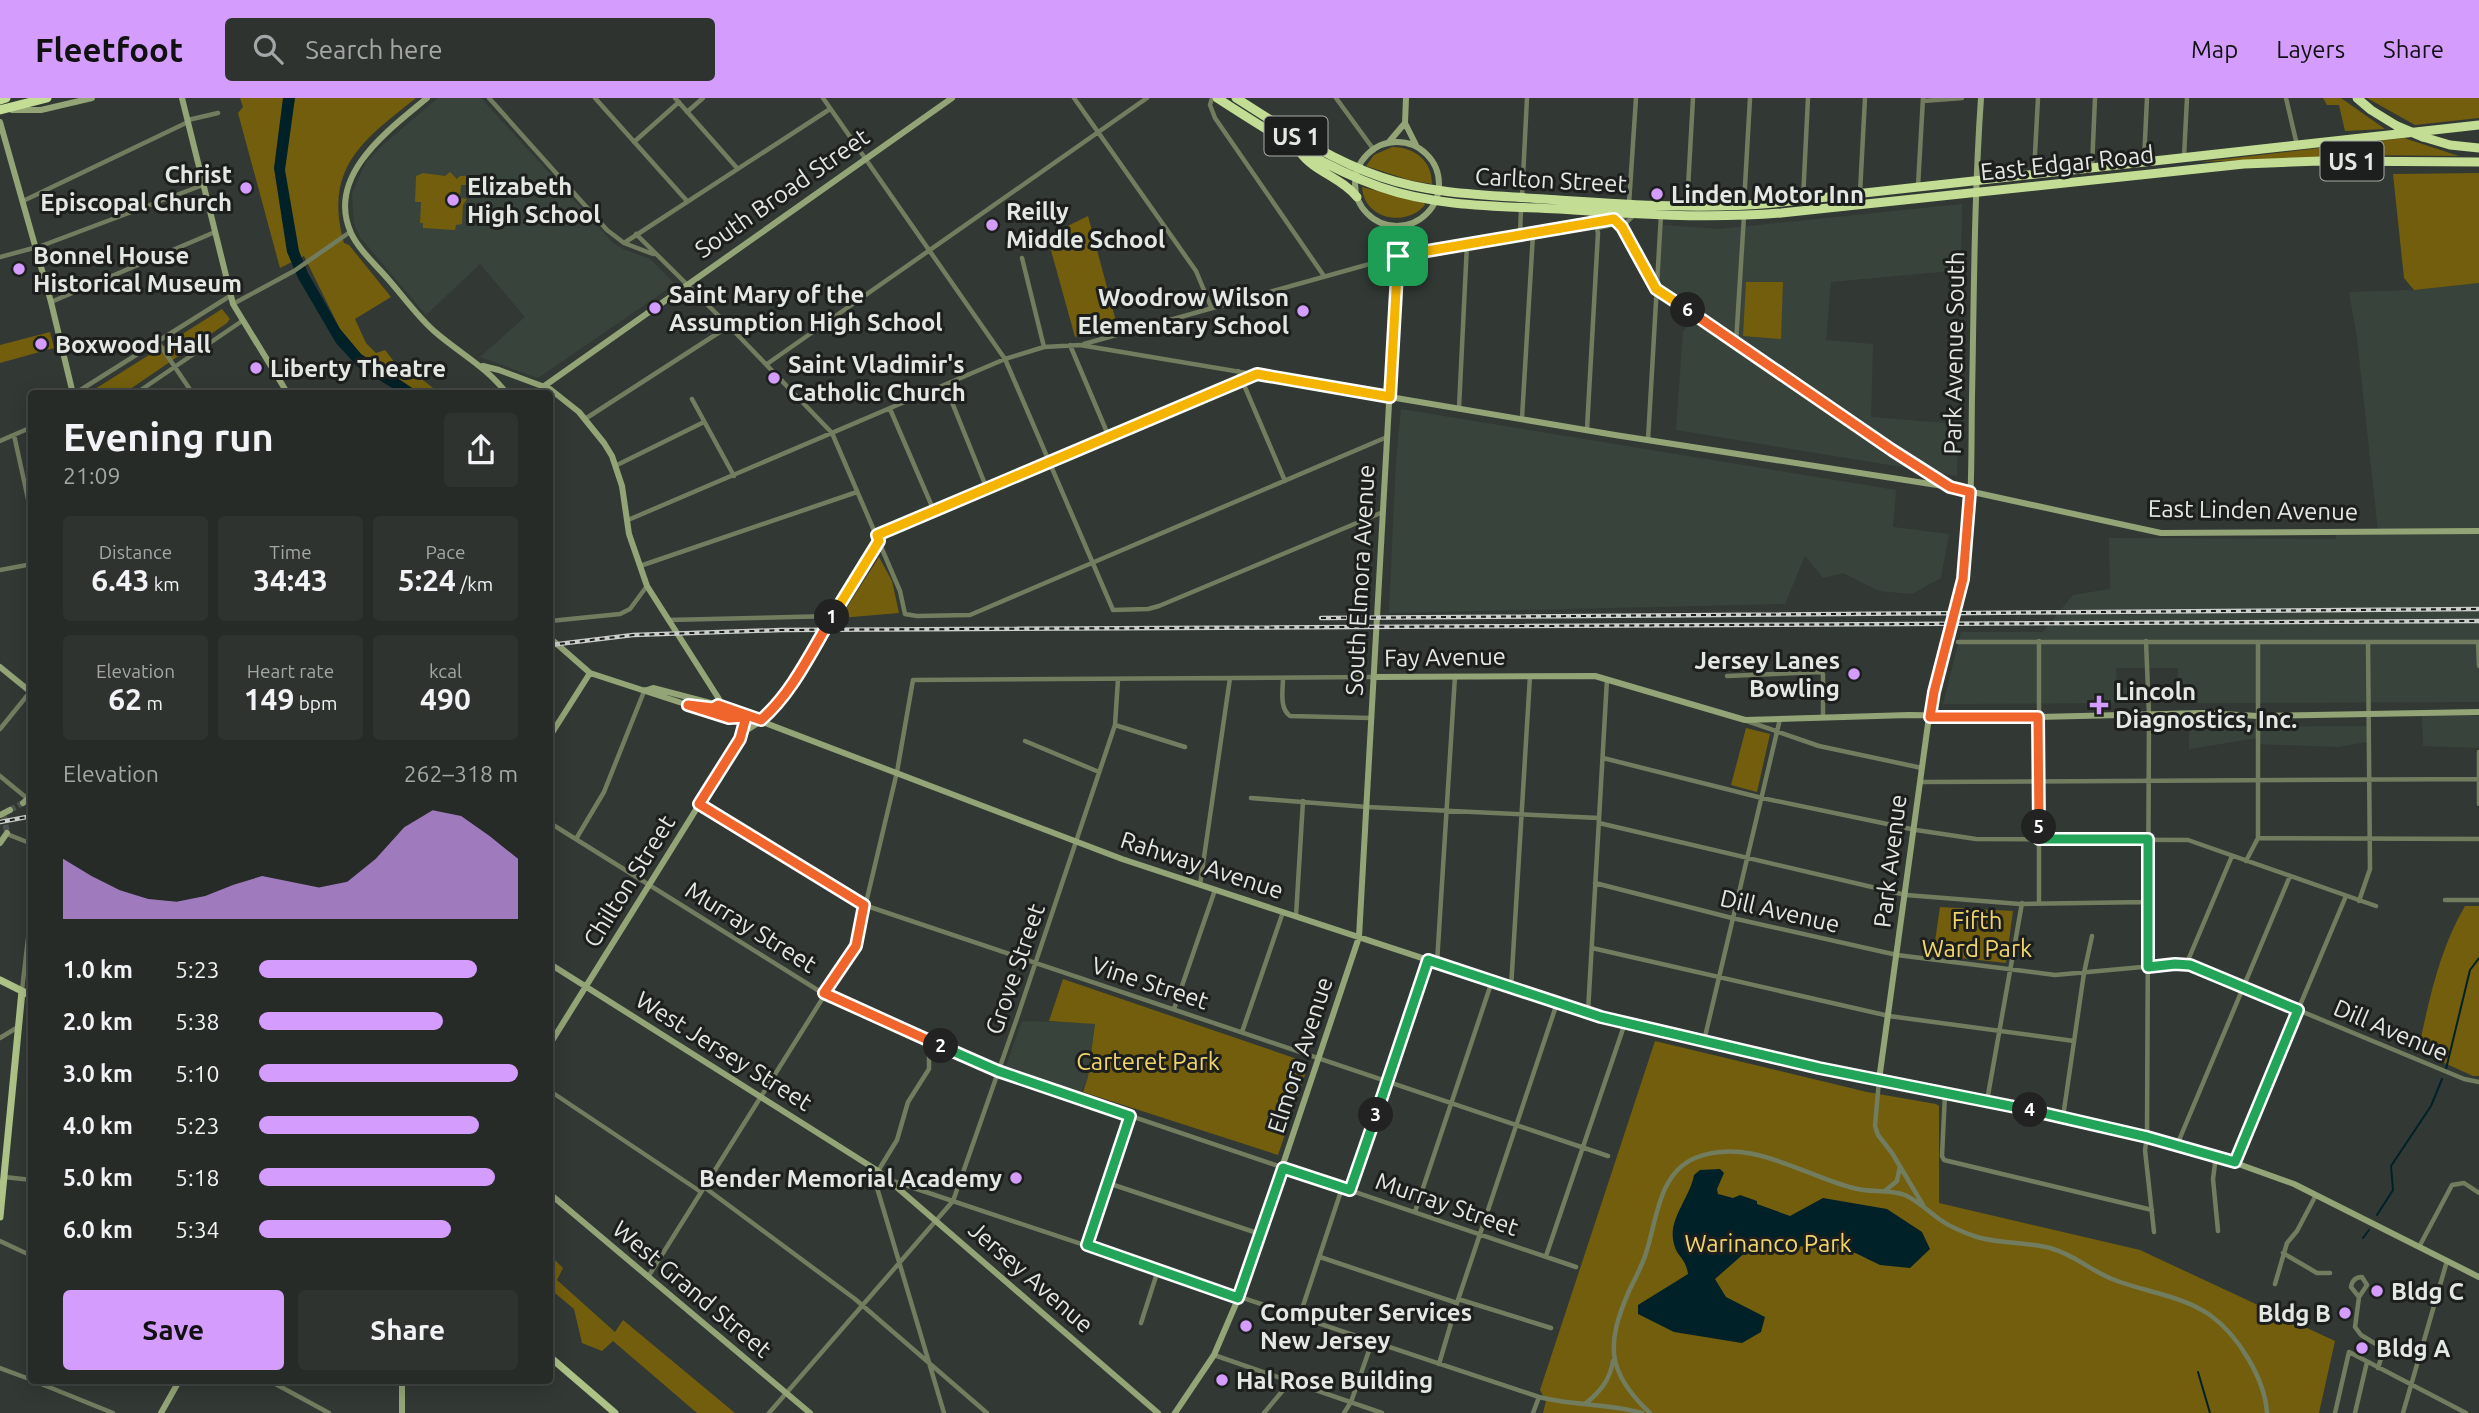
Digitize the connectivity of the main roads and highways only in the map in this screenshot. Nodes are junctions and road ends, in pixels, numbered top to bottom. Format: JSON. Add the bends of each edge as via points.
{"nodes":[{"id":1,"x":6,"y":98,"type":"edge"},
{"id":2,"x":47,"y":98,"type":"edge"},
{"id":3,"x":1214,"y":98,"type":"edge"},
{"id":4,"x":1236,"y":98,"type":"edge"},
{"id":5,"x":2357,"y":98,"type":"edge"},
{"id":6,"x":0,"y":100,"type":"edge"},
{"id":7,"x":0,"y":110,"type":"edge"},
{"id":8,"x":2479,"y":125,"type":"edge"},
{"id":9,"x":1297,"y":147,"type":"junction"},
{"id":10,"x":2479,"y":148,"type":"edge"},
{"id":11,"x":2479,"y":162,"type":"edge"},
{"id":12,"x":1357,"y":173,"type":"junction"},
{"id":13,"x":1357,"y":197,"type":"road end"},
{"id":14,"x":1522,"y":202,"type":"junction"},
{"id":15,"x":1744,"y":211,"type":"junction"},
{"id":16,"x":0,"y":980,"type":"edge"},
{"id":17,"x":22,"y":991,"type":"junction"},
{"id":18,"x":28,"y":994,"type":"edge"},
{"id":19,"x":0,"y":1217,"type":"edge"},
{"id":20,"x":553,"y":1360,"type":"edge"},
{"id":21,"x":614,"y":1413,"type":"edge"}],
"edges":[{"from":1,"to":6,"type":"highway"},
{"from":2,"to":7,"type":"highway"},
{"from":3,"to":9,"type":"highway","number":"US 1"},
{"from":4,"to":12,"type":"highway","number":"US 1"},
{"from":5,"to":10,"type":"highway","bridge":true,"via":[[2397,126],[2423,137]]},
{"from":8,"to":15,"type":"highway","name":"East Edgar Road","number":"US 1","via":[[1976,179]]},
{"from":9,"to":12,"type":"highway","number":"US 1"},
{"from":9,"to":13,"type":"highway","via":[[1306,160]]},
{"from":11,"to":15,"type":"highway","name":"East Edgar Road","number":"US 1","via":[[2244,164]]},
{"from":12,"to":14,"type":"highway","name":"Carlton Street","number":"US 1","via":[[1437,196]]},
{"from":14,"to":15,"type":"highway","name":"Carlton Street","number":"US 1"},
{"from":14,"to":15,"type":"highway","name":"East Edgar Road","number":"US 1","via":[[1611,216]]},
{"from":16,"to":17,"type":"main road"},
{"from":17,"to":18,"type":"main road"},
{"from":17,"to":19,"type":"main road"},
{"from":20,"to":21,"type":"main road"}]}
